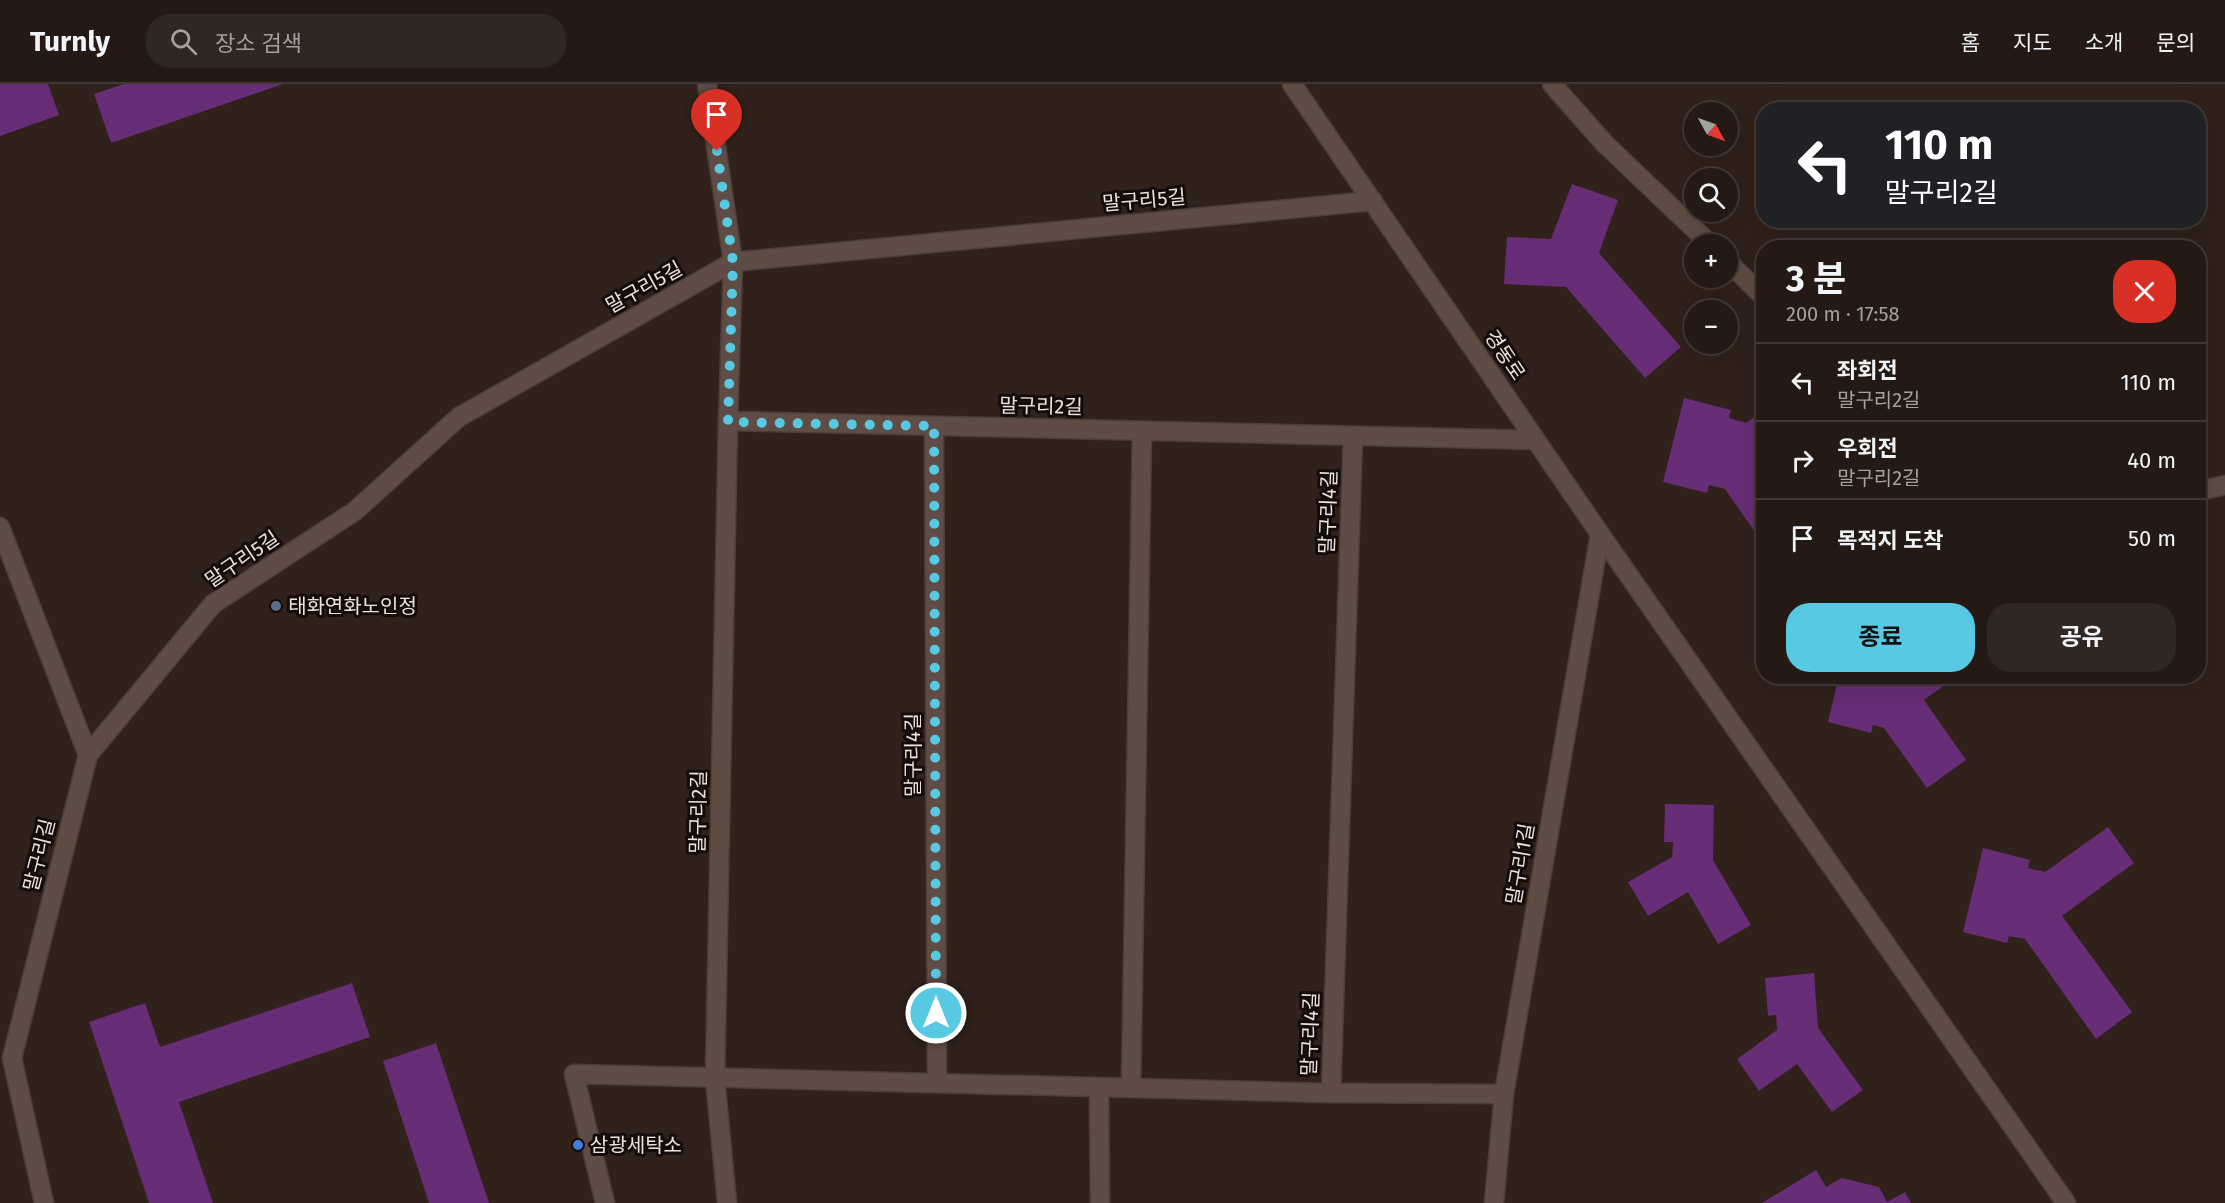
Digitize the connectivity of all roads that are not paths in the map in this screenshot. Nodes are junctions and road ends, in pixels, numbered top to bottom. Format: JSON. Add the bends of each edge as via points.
{"nodes":[{"id":1,"x":708,"y":84,"type":"edge"},
{"id":2,"x":1292,"y":84,"type":"edge"},
{"id":3,"x":1552,"y":84,"type":"edge"},
{"id":4,"x":1372,"y":201,"type":"junction"},
{"id":5,"x":1700,"y":234,"type":"edge"},
{"id":6,"x":733,"y":262,"type":"junction"},
{"id":7,"x":1738,"y":272,"type":"edge"},
{"id":8,"x":1756,"y":289,"type":"edge"},
{"id":9,"x":728,"y":422,"type":"junction"},
{"id":10,"x":934,"y":426,"type":"junction"},
{"id":11,"x":1142,"y":431,"type":"junction"},
{"id":12,"x":1353,"y":436,"type":"junction"},
{"id":13,"x":1535,"y":440,"type":"junction"},
{"id":14,"x":2225,"y":485,"type":"edge"},
{"id":15,"x":2206,"y":489,"type":"edge"},
{"id":16,"x":0,"y":527,"type":"edge"},
{"id":17,"x":1600,"y":534,"type":"junction"},
{"id":18,"x":88,"y":755,"type":"junction"},
{"id":19,"x":715,"y":1078,"type":"junction"},
{"id":20,"x":936,"y":1083,"type":"junction"},
{"id":21,"x":1099,"y":1087,"type":"junction"},
{"id":22,"x":1131,"y":1088,"type":"junction"},
{"id":23,"x":1331,"y":1093,"type":"junction"},
{"id":24,"x":1504,"y":1094,"type":"junction"},
{"id":25,"x":44,"y":1203,"type":"edge"},
{"id":26,"x":605,"y":1203,"type":"edge"},
{"id":27,"x":727,"y":1203,"type":"edge"},
{"id":28,"x":1100,"y":1203,"type":"edge"},
{"id":29,"x":1494,"y":1203,"type":"edge"},
{"id":30,"x":2066,"y":1203,"type":"edge"}],
"edges":[{"from":1,"to":6,"type":"street","name":"말구리2길"},
{"from":2,"to":4,"type":"street","name":"경동로"},
{"from":3,"to":5,"type":"street","via":[[1604,142]]},
{"from":4,"to":6,"type":"street","name":"말구리5길"},
{"from":4,"to":13,"type":"street","name":"경동로"},
{"from":6,"to":9,"type":"street","name":"말구리2길"},
{"from":6,"to":18,"type":"street","name":"말구리5길","via":[[459,417],[355,511],[213,604]]},
{"from":7,"to":8,"type":"street"},
{"from":9,"to":10,"type":"street","name":"말구리2길"},
{"from":9,"to":19,"type":"street","name":"말구리2길"},
{"from":10,"to":11,"type":"street","name":"말구리2길"},
{"from":10,"to":20,"type":"street","name":"말구리4길"},
{"from":11,"to":12,"type":"street","name":"말구리2길"},
{"from":11,"to":22,"type":"street"},
{"from":12,"to":13,"type":"street","name":"말구리2길"},
{"from":12,"to":23,"type":"street","name":"말구리4길"},
{"from":13,"to":17,"type":"street","name":"경동로"},
{"from":14,"to":15,"type":"street"},
{"from":16,"to":18,"type":"street"},
{"from":17,"to":24,"type":"street","name":"말구리1길"},
{"from":17,"to":30,"type":"street","name":"경동로"},
{"from":18,"to":25,"type":"street","name":"말구리길","via":[[12,1058]]},
{"from":19,"to":20,"type":"street","name":"말구리4길"},
{"from":19,"to":26,"type":"street","name":"말구리4길","via":[[574,1074]]},
{"from":19,"to":27,"type":"street","name":"말구리2길"},
{"from":20,"to":21,"type":"street","name":"말구리4길"},
{"from":21,"to":22,"type":"street","name":"말구리4길"},
{"from":21,"to":28,"type":"street"},
{"from":22,"to":23,"type":"street","name":"말구리4길"},
{"from":23,"to":24,"type":"street","name":"말구리4길"},
{"from":24,"to":29,"type":"street","name":"말구리1길"}]}
